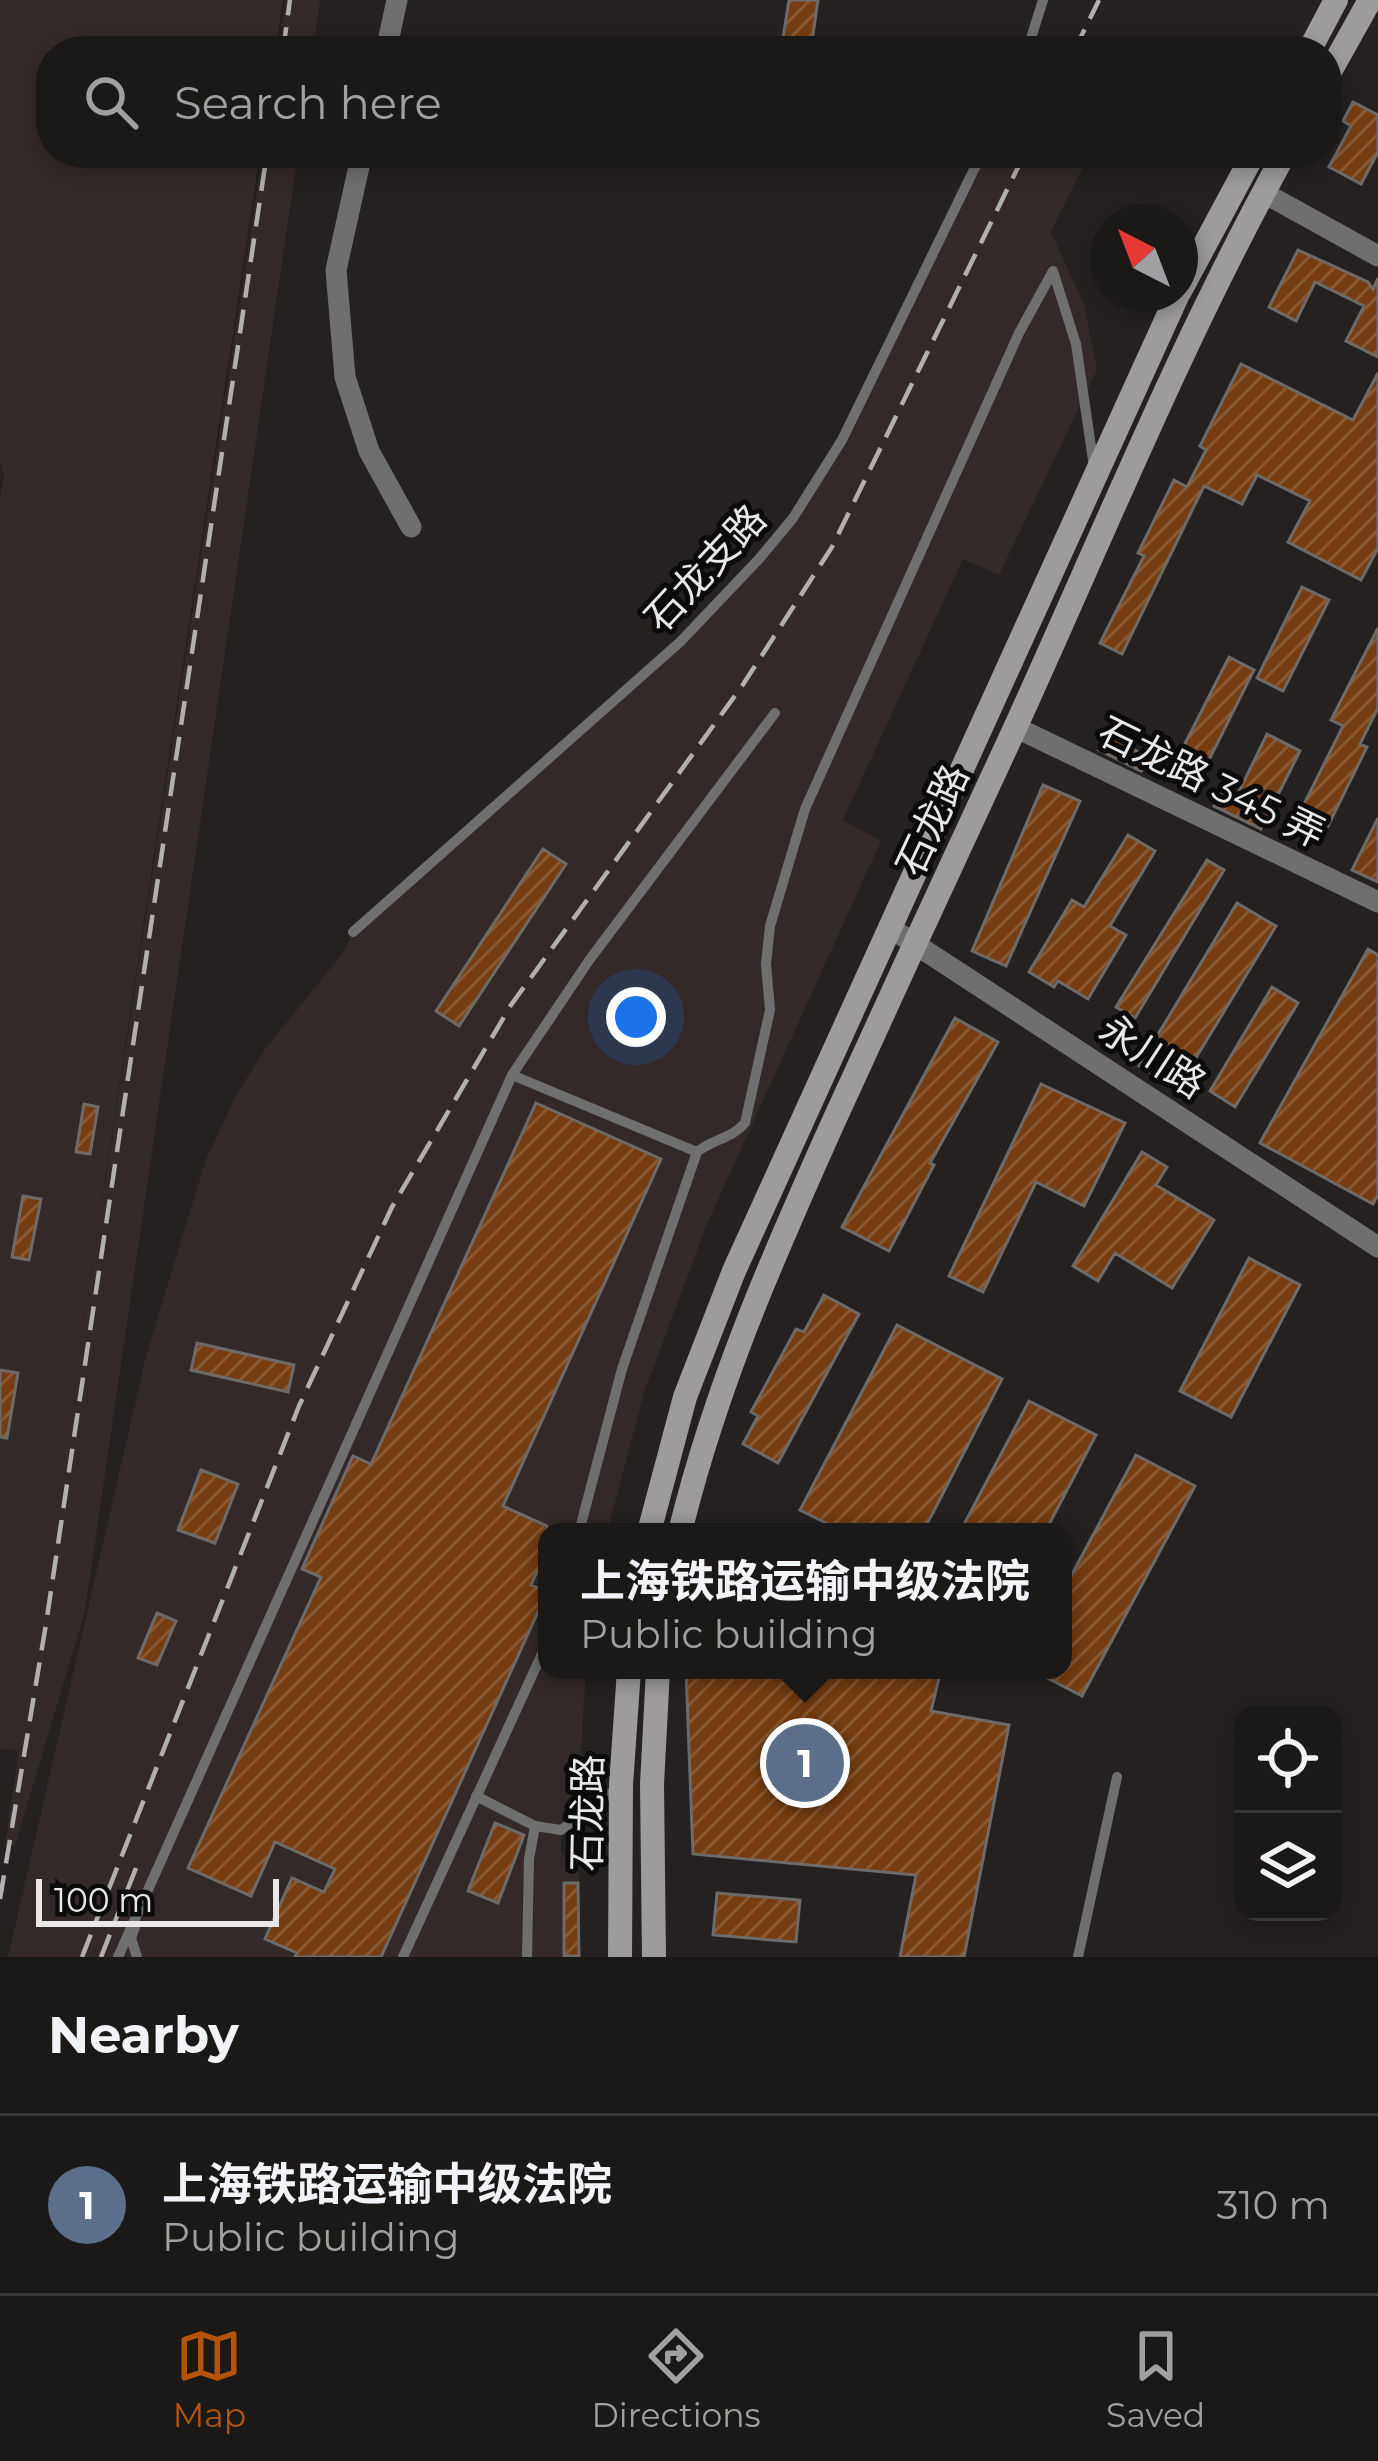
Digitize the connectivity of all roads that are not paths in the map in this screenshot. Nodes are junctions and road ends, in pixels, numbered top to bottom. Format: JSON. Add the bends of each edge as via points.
{"nodes":[{"id":1,"x":397,"y":0,"type":"edge"},
{"id":2,"x":1043,"y":0,"type":"edge"},
{"id":3,"x":1336,"y":0,"type":"edge"},
{"id":4,"x":1370,"y":0,"type":"edge"},
{"id":5,"x":389,"y":36,"type":"edge"},
{"id":6,"x":1032,"y":36,"type":"edge"},
{"id":7,"x":1317,"y":36,"type":"edge"},
{"id":8,"x":1342,"y":50,"type":"edge"},
{"id":9,"x":359,"y":168,"type":"edge"},
{"id":10,"x":975,"y":168,"type":"edge"},
{"id":11,"x":1247,"y":168,"type":"edge"},
{"id":12,"x":1277,"y":168,"type":"edge"},
{"id":13,"x":1264,"y":193,"type":"junction"},
{"id":14,"x":1378,"y":256,"type":"edge"},
{"id":15,"x":1198,"y":257,"type":"edge"},
{"id":16,"x":1170,"y":312,"type":"edge"},
{"id":17,"x":1095,"y":470,"type":"junction"},
{"id":18,"x":411,"y":527,"type":"dead end"},
{"id":19,"x":775,"y":713,"type":"dead end"},
{"id":20,"x":1015,"y":728,"type":"junction"},
{"id":21,"x":1378,"y":902,"type":"edge"},
{"id":22,"x":889,"y":927,"type":"junction"},
{"id":23,"x":353,"y":932,"type":"dead end"},
{"id":24,"x":914,"y":944,"type":"junction"},
{"id":25,"x":512,"y":1075,"type":"junction"},
{"id":26,"x":697,"y":1152,"type":"junction"},
{"id":27,"x":1378,"y":1246,"type":"edge"},
{"id":28,"x":581,"y":1523,"type":"edge"},
{"id":29,"x":651,"y":1523,"type":"edge"},
{"id":30,"x":682,"y":1523,"type":"edge"},
{"id":31,"x":538,"y":1662,"type":"edge"},
{"id":32,"x":628,"y":1679,"type":"edge"},
{"id":33,"x":658,"y":1679,"type":"edge"},
{"id":34,"x":1117,"y":1777,"type":"dead end"},
{"id":35,"x":621,"y":1786,"type":"junction"},
{"id":36,"x":476,"y":1796,"type":"junction"},
{"id":37,"x":536,"y":1826,"type":"junction"},
{"id":38,"x":140,"y":1906,"type":"junction"},
{"id":39,"x":118,"y":1957,"type":"edge"},
{"id":40,"x":137,"y":1957,"type":"edge"},
{"id":41,"x":403,"y":1957,"type":"edge"},
{"id":42,"x":527,"y":1957,"type":"edge"},
{"id":43,"x":620,"y":1957,"type":"edge"},
{"id":44,"x":654,"y":1957,"type":"edge"},
{"id":45,"x":1078,"y":1957,"type":"edge"}],
"edges":[{"from":1,"to":5,"type":"street"},
{"from":2,"to":6,"type":"lane"},
{"from":3,"to":7,"type":"main road"},
{"from":4,"to":8,"type":"main road"},
{"from":9,"to":18,"type":"street","via":[[336,270],[345,377],[369,451]]},
{"from":10,"to":23,"type":"lane","name":"石龙支路","via":[[866,396],[782,532],[680,642]]},
{"from":11,"to":15,"type":"main road","name":"石龙路"},
{"from":12,"to":13,"type":"main road","name":"石龙路"},
{"from":13,"to":14,"type":"street"},
{"from":13,"to":20,"type":"main road","name":"石龙路","via":[[1178,362]]},
{"from":16,"to":17,"type":"main road","name":"石龙路"},
{"from":17,"to":22,"type":"main road","name":"石龙路"},
{"from":17,"to":26,"type":"lane","via":[[1076,344],[1053,271],[805,809],[770,926],[770,1010],[745,1123]]},
{"from":19,"to":25,"type":"lane"},
{"from":20,"to":21,"type":"street","name":"石龙路 345 弄"},
{"from":20,"to":24,"type":"main road","name":"石龙路"},
{"from":22,"to":24,"type":"street","name":"永川路"},
{"from":22,"to":29,"type":"main road","name":"石龙路","via":[[734,1271],[686,1397]]},
{"from":24,"to":27,"type":"street","name":"永川路"},
{"from":24,"to":30,"type":"main road","name":"石龙路","via":[[759,1287],[713,1407]]},
{"from":25,"to":26,"type":"lane"},
{"from":25,"to":38,"type":"lane"},
{"from":26,"to":28,"type":"lane","via":[[622,1369]]},
{"from":31,"to":36,"type":"lane"},
{"from":32,"to":35,"type":"main road","name":"石龙路"},
{"from":33,"to":44,"type":"main road","name":"石龙路"},
{"from":34,"to":45,"type":"lane"},
{"from":35,"to":37,"type":"lane","via":[[561,1830]]},
{"from":35,"to":43,"type":"main road","name":"石龙路"},
{"from":36,"to":37,"type":"lane"},
{"from":36,"to":41,"type":"lane"},
{"from":37,"to":42,"type":"lane"},
{"from":38,"to":39,"type":"lane"},
{"from":38,"to":40,"type":"lane","via":[[131,1938]]}]}
